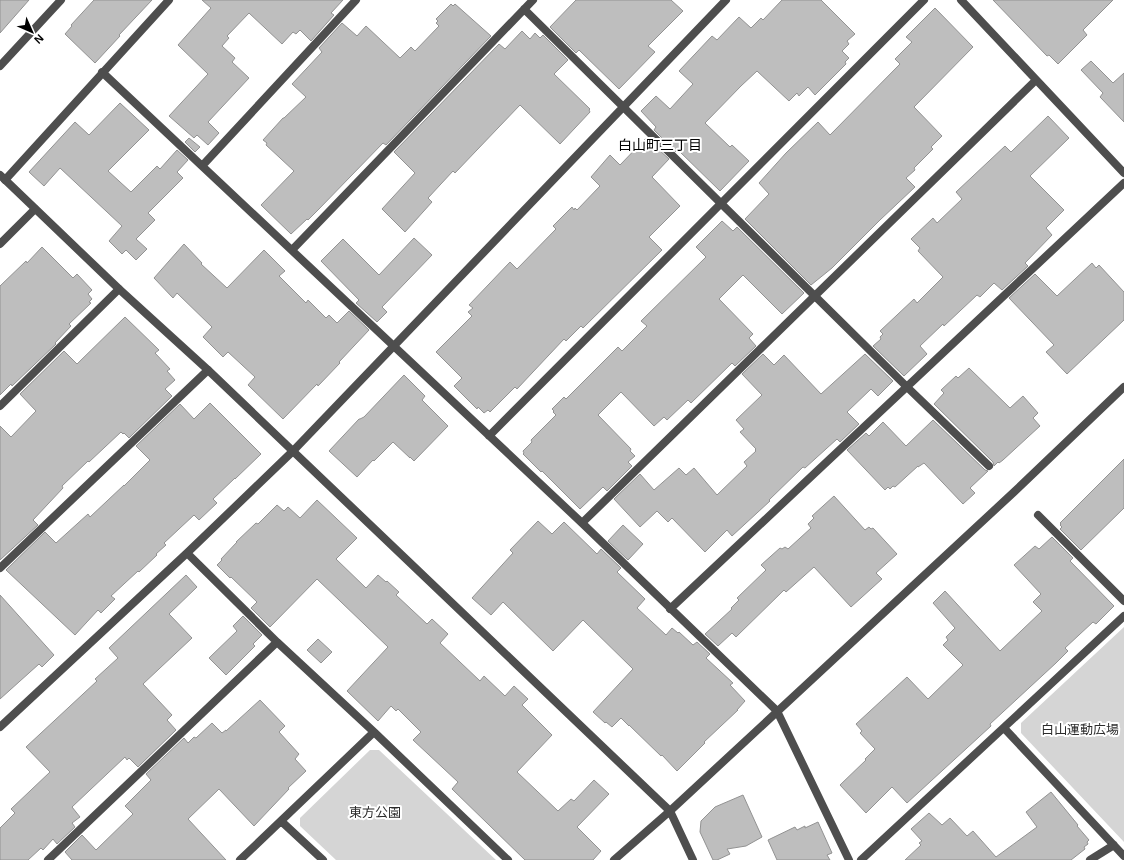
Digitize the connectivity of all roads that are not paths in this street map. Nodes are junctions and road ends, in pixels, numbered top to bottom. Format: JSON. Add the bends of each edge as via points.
{"nodes":[{"id":1,"x":61,"y":0,"type":"edge"},
{"id":2,"x":169,"y":0,"type":"edge"},
{"id":3,"x":356,"y":0,"type":"edge"},
{"id":4,"x":533,"y":0,"type":"edge"},
{"id":5,"x":726,"y":0,"type":"edge"},
{"id":6,"x":924,"y":0,"type":"edge"},
{"id":7,"x":961,"y":0,"type":"edge"},
{"id":8,"x":524,"y":9,"type":"junction"},
{"id":9,"x":0,"y":66,"type":"edge"},
{"id":10,"x":102,"y":72,"type":"junction"},
{"id":11,"x":1036,"y":80,"type":"junction"},
{"id":12,"x":623,"y":107,"type":"junction"},
{"id":13,"x":202,"y":166,"type":"junction"},
{"id":14,"x":1124,"y":173,"type":"edge"},
{"id":15,"x":2,"y":178,"type":"edge"},
{"id":16,"x":1124,"y":183,"type":"edge"},
{"id":17,"x":721,"y":204,"type":"junction"},
{"id":18,"x":35,"y":209,"type":"junction"},
{"id":19,"x":0,"y":244,"type":"edge"},
{"id":20,"x":292,"y":250,"type":"junction"},
{"id":21,"x":119,"y":289,"type":"junction"},
{"id":22,"x":815,"y":296,"type":"junction"},
{"id":23,"x":393,"y":346,"type":"junction"},
{"id":24,"x":208,"y":370,"type":"junction"},
{"id":25,"x":907,"y":387,"type":"junction"},
{"id":26,"x":1124,"y":387,"type":"edge"},
{"id":27,"x":0,"y":406,"type":"edge"},
{"id":28,"x":489,"y":436,"type":"junction"},
{"id":29,"x":293,"y":451,"type":"junction"},
{"id":30,"x":989,"y":466,"type":"dead end"},
{"id":31,"x":1038,"y":515,"type":"dead end"},
{"id":32,"x":582,"y":524,"type":"junction"},
{"id":33,"x":187,"y":553,"type":"junction"},
{"id":34,"x":0,"y":568,"type":"edge"},
{"id":35,"x":1124,"y":601,"type":"edge"},
{"id":36,"x":670,"y":609,"type":"junction"},
{"id":37,"x":1124,"y":616,"type":"edge"},
{"id":38,"x":277,"y":642,"type":"junction"},
{"id":39,"x":777,"y":711,"type":"junction"},
{"id":40,"x":0,"y":727,"type":"edge"},
{"id":41,"x":1004,"y":728,"type":"junction"},
{"id":42,"x":374,"y":732,"type":"junction"},
{"id":43,"x":670,"y":811,"type":"junction"},
{"id":44,"x":281,"y":820,"type":"junction"},
{"id":45,"x":1114,"y":845,"type":"junction"},
{"id":46,"x":1124,"y":856,"type":"edge"},
{"id":47,"x":48,"y":860,"type":"edge"},
{"id":48,"x":240,"y":860,"type":"edge"},
{"id":49,"x":323,"y":860,"type":"edge"},
{"id":50,"x":508,"y":860,"type":"edge"},
{"id":51,"x":614,"y":860,"type":"edge"},
{"id":52,"x":693,"y":860,"type":"edge"},
{"id":53,"x":850,"y":860,"type":"edge"},
{"id":54,"x":861,"y":860,"type":"edge"},
{"id":55,"x":1090,"y":860,"type":"edge"}],
"edges":[{"from":1,"to":9,"type":"street"},
{"from":2,"to":10,"type":"street"},
{"from":3,"to":13,"type":"street"},
{"from":4,"to":8,"type":"street"},
{"from":5,"to":12,"type":"street"},
{"from":6,"to":17,"type":"street"},
{"from":7,"to":11,"type":"street"},
{"from":8,"to":12,"type":"street"},
{"from":8,"to":20,"type":"street"},
{"from":10,"to":13,"type":"street"},
{"from":10,"to":15,"type":"street"},
{"from":11,"to":14,"type":"street"},
{"from":11,"to":22,"type":"street"},
{"from":12,"to":17,"type":"street"},
{"from":12,"to":23,"type":"street"},
{"from":13,"to":20,"type":"street"},
{"from":15,"to":18,"type":"street"},
{"from":16,"to":25,"type":"street"},
{"from":17,"to":22,"type":"street"},
{"from":17,"to":28,"type":"street"},
{"from":18,"to":19,"type":"street"},
{"from":18,"to":21,"type":"street"},
{"from":20,"to":23,"type":"street"},
{"from":21,"to":24,"type":"street"},
{"from":21,"to":27,"type":"street"},
{"from":22,"to":25,"type":"street"},
{"from":22,"to":32,"type":"street"},
{"from":23,"to":28,"type":"street"},
{"from":23,"to":29,"type":"street"},
{"from":24,"to":29,"type":"street"},
{"from":24,"to":34,"type":"street"},
{"from":25,"to":30,"type":"street"},
{"from":25,"to":36,"type":"street"},
{"from":26,"to":39,"type":"street"},
{"from":28,"to":32,"type":"street"},
{"from":29,"to":33,"type":"street"},
{"from":29,"to":43,"type":"street"},
{"from":31,"to":35,"type":"street"},
{"from":32,"to":36,"type":"street"},
{"from":33,"to":38,"type":"street"},
{"from":33,"to":40,"type":"street"},
{"from":36,"to":39,"type":"street"},
{"from":37,"to":41,"type":"street"},
{"from":38,"to":42,"type":"street"},
{"from":38,"to":47,"type":"street"},
{"from":39,"to":43,"type":"street"},
{"from":39,"to":53,"type":"street"},
{"from":41,"to":45,"type":"street"},
{"from":41,"to":54,"type":"street"},
{"from":42,"to":44,"type":"street"},
{"from":42,"to":50,"type":"street"},
{"from":43,"to":51,"type":"street"},
{"from":43,"to":52,"type":"street"},
{"from":44,"to":48,"type":"street"},
{"from":44,"to":49,"type":"street"},
{"from":45,"to":46,"type":"street"},
{"from":45,"to":55,"type":"street"}]}
